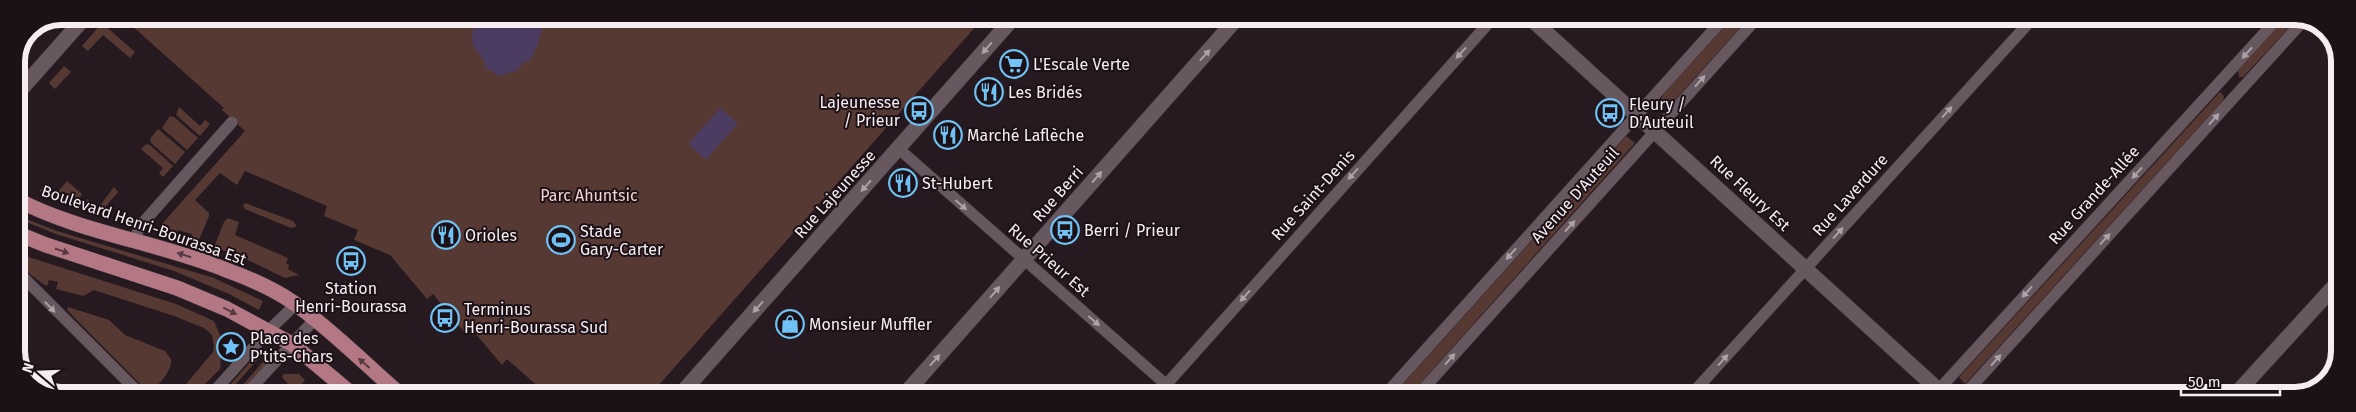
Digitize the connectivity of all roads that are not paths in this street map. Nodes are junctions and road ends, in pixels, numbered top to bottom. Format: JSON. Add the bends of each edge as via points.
{"nodes":[{"id":1,"x":78,"y":25,"type":"edge"},
{"id":2,"x":1007,"y":25,"type":"edge"},
{"id":3,"x":1231,"y":25,"type":"edge"},
{"id":4,"x":1486,"y":25,"type":"edge"},
{"id":5,"x":1539,"y":25,"type":"edge"},
{"id":6,"x":1718,"y":25,"type":"edge"},
{"id":7,"x":1751,"y":25,"type":"edge"},
{"id":8,"x":2027,"y":25,"type":"edge"},
{"id":9,"x":2272,"y":25,"type":"edge"},
{"id":10,"x":2299,"y":25,"type":"edge"},
{"id":11,"x":25,"y":85,"type":"edge"},
{"id":12,"x":1638,"y":114,"type":"junction"},
{"id":13,"x":232,"y":122,"type":"dead end"},
{"id":14,"x":1656,"y":130,"type":"junction"},
{"id":15,"x":899,"y":149,"type":"junction"},
{"id":16,"x":25,"y":203,"type":"edge"},
{"id":17,"x":25,"y":236,"type":"edge"},
{"id":18,"x":134,"y":240,"type":"junction"},
{"id":19,"x":1024,"y":260,"type":"junction"},
{"id":20,"x":1806,"y":269,"type":"junction"},
{"id":21,"x":25,"y":281,"type":"edge"},
{"id":22,"x":2331,"y":290,"type":"edge"},
{"id":23,"x":296,"y":304,"type":"junction"},
{"id":24,"x":315,"y":319,"type":"junction"},
{"id":25,"x":269,"y":330,"type":"junction"},
{"id":26,"x":292,"y":344,"type":"junction"},
{"id":27,"x":1166,"y":384,"type":"junction"},
{"id":28,"x":133,"y":387,"type":"edge"},
{"id":29,"x":218,"y":387,"type":"edge"},
{"id":30,"x":252,"y":387,"type":"edge"},
{"id":31,"x":343,"y":387,"type":"edge"},
{"id":32,"x":392,"y":387,"type":"edge"},
{"id":33,"x":688,"y":387,"type":"edge"},
{"id":34,"x":912,"y":387,"type":"edge"},
{"id":35,"x":1164,"y":387,"type":"edge"},
{"id":36,"x":1169,"y":387,"type":"edge"},
{"id":37,"x":1392,"y":387,"type":"edge"},
{"id":38,"x":1425,"y":387,"type":"edge"},
{"id":39,"x":1698,"y":387,"type":"edge"},
{"id":40,"x":1932,"y":387,"type":"edge"},
{"id":41,"x":1945,"y":387,"type":"edge"},
{"id":42,"x":1971,"y":387,"type":"edge"},
{"id":43,"x":2242,"y":387,"type":"edge"}],
"edges":[{"from":1,"to":11,"type":"main road"},
{"from":2,"to":15,"type":"main road","name":"Rue Lajeunesse","one_way":true},
{"from":19,"to":3,"type":"main road","name":"Rue Berri","one_way":true},
{"from":4,"to":27,"type":"street","name":"Rue Saint-Denis","one_way":true},
{"from":5,"to":12,"type":"main road","name":"Rue Fleury Est"},
{"from":6,"to":12,"type":"street","name":"Avenue D'Auteuil"},
{"from":14,"to":7,"type":"street","name":"Avenue D'Auteuil","one_way":true},
{"from":20,"to":8,"type":"street","name":"Rue Laverdure","one_way":true},
{"from":9,"to":41,"type":"street","name":"Rue Grande-Allée","one_way":true},
{"from":42,"to":10,"type":"street","one_way":true},
{"from":12,"to":14,"type":"main road","name":"Rue Fleury Est"},
{"from":12,"to":37,"type":"street","name":"Avenue D'Auteuil","one_way":true},
{"from":13,"to":18,"type":"street","via":[[142,225]]},
{"from":14,"to":20,"type":"main road","name":"Rue Fleury Est"},
{"from":38,"to":14,"type":"street","name":"Avenue D'Auteuil","one_way":true},
{"from":15,"to":19,"type":"street","name":"Rue Prieur Est","one_way":true},
{"from":15,"to":33,"type":"main road","name":"Rue Lajeunesse","one_way":true},
{"from":16,"to":18,"type":"main road","name":"Boulevard Henri-Bourassa Est","via":[[52,216]]},
{"from":17,"to":25,"type":"main road","one_way":true,"via":[[191,293]]},
{"from":23,"to":18,"type":"main road","name":"Boulevard Henri-Bourassa Est","one_way":true,"via":[[230,271]]},
{"from":19,"to":27,"type":"street","name":"Rue Prieur Est","one_way":true},
{"from":34,"to":19,"type":"main road","name":"Rue Berri","one_way":true},
{"from":39,"to":20,"type":"street","name":"Rue Laverdure","one_way":true},
{"from":20,"to":40,"type":"main road","name":"Rue Fleury Est"},
{"from":21,"to":28,"type":"street","one_way":true},
{"from":22,"to":43,"type":"main road"},
{"from":23,"to":24,"type":"main road","name":"Boulevard Henri-Bourassa Est"},
{"from":23,"to":25,"type":"street"},
{"from":24,"to":26,"type":"street"},
{"from":32,"to":24,"type":"main road","name":"Boulevard Henri-Bourassa Est","one_way":true},
{"from":25,"to":26,"type":"main road"},
{"from":25,"to":29,"type":"street"},
{"from":26,"to":30,"type":"street"},
{"from":26,"to":31,"type":"main road"},
{"from":27,"to":35,"type":"street","name":"Rue Saint-Denis"},
{"from":27,"to":36,"type":"street","name":"Rue Prieur Est"}]}
